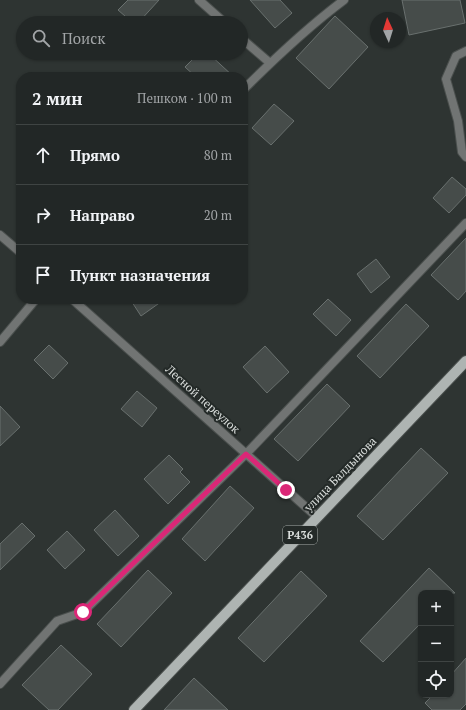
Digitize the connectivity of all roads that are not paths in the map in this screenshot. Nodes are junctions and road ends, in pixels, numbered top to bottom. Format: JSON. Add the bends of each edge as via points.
{"nodes":[{"id":1,"x":199,"y":0,"type":"edge"},
{"id":2,"x":344,"y":0,"type":"edge"},
{"id":3,"x":217,"y":16,"type":"edge"},
{"id":4,"x":248,"y":44,"type":"edge"},
{"id":5,"x":466,"y":51,"type":"edge"},
{"id":6,"x":270,"y":63,"type":"junction"},
{"id":7,"x":248,"y":85,"type":"edge"},
{"id":8,"x":466,"y":157,"type":"edge"},
{"id":9,"x":466,"y":223,"type":"edge"},
{"id":10,"x":0,"y":235,"type":"edge"},
{"id":11,"x":16,"y":249,"type":"edge"},
{"id":12,"x":32,"y":304,"type":"edge"},
{"id":13,"x":78,"y":304,"type":"edge"},
{"id":14,"x":0,"y":342,"type":"edge"},
{"id":15,"x":466,"y":361,"type":"edge"},
{"id":16,"x":246,"y":454,"type":"junction"},
{"id":17,"x":317,"y":517,"type":"junction"},
{"id":18,"x":0,"y":684,"type":"edge"},
{"id":19,"x":134,"y":710,"type":"edge"}],
"edges":[{"from":1,"to":3,"type":"street"},
{"from":2,"to":6,"type":"street"},
{"from":4,"to":6,"type":"street"},
{"from":5,"to":8,"type":"street","via":[[456,56],[446,79],[458,121],[462,152]]},
{"from":6,"to":7,"type":"street"},
{"from":9,"to":16,"type":"street"},
{"from":10,"to":11,"type":"street"},
{"from":12,"to":14,"type":"street"},
{"from":13,"to":16,"type":"street","name":"Лесной переулок"},
{"from":15,"to":17,"type":"main road","name":"улица Балдынова","number":"P436"},
{"from":16,"to":17,"type":"street","name":"Лесной переулок"},
{"from":16,"to":18,"type":"street","via":[[83,612],[57,620]]},
{"from":17,"to":19,"type":"main road","name":"улица Балдынова","number":"P436"}]}
